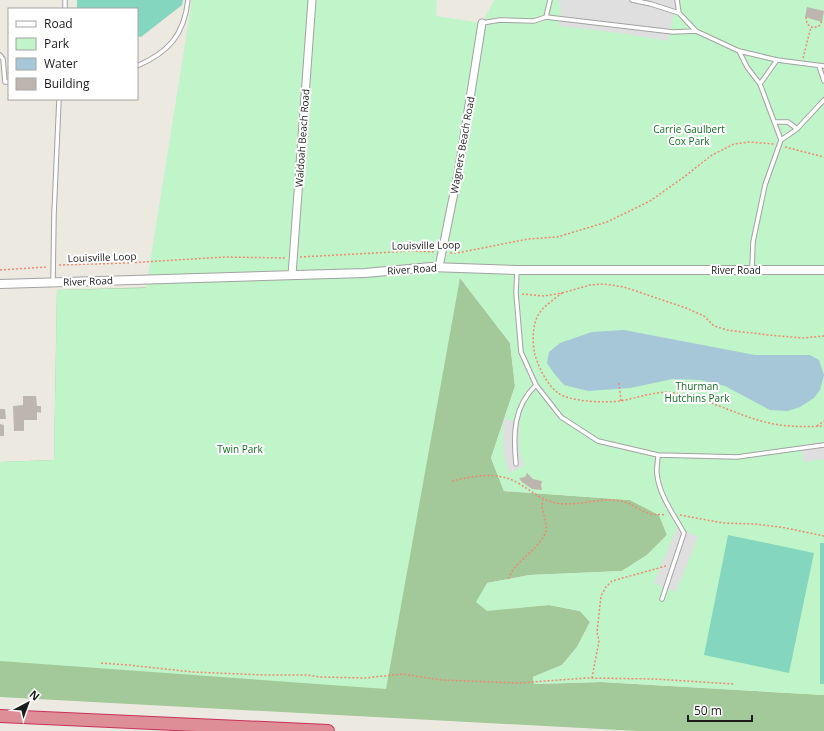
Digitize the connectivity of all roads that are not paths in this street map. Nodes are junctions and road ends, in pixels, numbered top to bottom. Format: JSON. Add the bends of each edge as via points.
{"nodes":[{"id":1,"x":188,"y":0,"type":"edge"},
{"id":2,"x":312,"y":0,"type":"edge"},
{"id":3,"x":550,"y":0,"type":"edge"},
{"id":4,"x":632,"y":0,"type":"edge"},
{"id":5,"x":677,"y":0,"type":"edge"},
{"id":6,"x":679,"y":13,"type":"junction"},
{"id":7,"x":546,"y":17,"type":"junction"},
{"id":8,"x":482,"y":23,"type":"joint"},
{"id":9,"x":696,"y":31,"type":"junction"},
{"id":10,"x":739,"y":51,"type":"junction"},
{"id":11,"x":0,"y":55,"type":"edge"},
{"id":12,"x":777,"y":60,"type":"junction"},
{"id":13,"x":138,"y":66,"type":"edge"},
{"id":14,"x":822,"y":66,"type":"edge"},
{"id":15,"x":824,"y":81,"type":"edge"},
{"id":16,"x":8,"y":82,"type":"edge"},
{"id":17,"x":760,"y":84,"type":"junction"},
{"id":18,"x":59,"y":100,"type":"edge"},
{"id":19,"x":824,"y":100,"type":"edge"},
{"id":20,"x":775,"y":122,"type":"junction"},
{"id":21,"x":797,"y":129,"type":"junction"},
{"id":22,"x":781,"y":140,"type":"junction"},
{"id":23,"x":439,"y":267,"type":"junction"},
{"id":24,"x":517,"y":270,"type":"junction"},
{"id":25,"x":752,"y":270,"type":"junction"},
{"id":26,"x":824,"y":270,"type":"edge"},
{"id":27,"x":292,"y":275,"type":"junction"},
{"id":28,"x":53,"y":282,"type":"junction"},
{"id":29,"x":0,"y":284,"type":"edge"},
{"id":30,"x":536,"y":385,"type":"junction"},
{"id":31,"x":824,"y":445,"type":"edge"},
{"id":32,"x":658,"y":455,"type":"junction"},
{"id":33,"x":516,"y":464,"type":"dead end"},
{"id":34,"x":662,"y":599,"type":"dead end"},
{"id":35,"x":0,"y":716,"type":"edge"},
{"id":36,"x":328,"y":731,"type":"edge"}],
"edges":[{"from":1,"to":13,"type":"lane","via":[[183,24],[168,48]]},
{"from":2,"to":27,"type":"street","name":"Waldoah Beach Road"},
{"from":3,"to":7,"type":"lane"},
{"from":4,"to":6,"type":"lane"},
{"from":5,"to":6,"type":"lane"},
{"from":6,"to":9,"type":"lane"},
{"from":7,"to":8,"type":"lane","via":[[534,21],[500,20]]},
{"from":7,"to":9,"type":"lane","via":[[673,32]]},
{"from":8,"to":23,"type":"street","name":"Wagners Beach Road","via":[[459,168]]},
{"from":9,"to":10,"type":"lane"},
{"from":10,"to":12,"type":"lane"},
{"from":10,"to":17,"type":"lane"},
{"from":11,"to":16,"type":"lane","via":[[3,59],[5,82]]},
{"from":12,"to":14,"type":"lane"},
{"from":12,"to":17,"type":"lane"},
{"from":14,"to":15,"type":"lane"},
{"from":17,"to":20,"type":"lane"},
{"from":18,"to":28,"type":"lane"},
{"from":19,"to":21,"type":"lane"},
{"from":20,"to":21,"type":"lane","via":[[788,122]]},
{"from":20,"to":22,"type":"lane"},
{"from":21,"to":22,"type":"lane"},
{"from":22,"to":25,"type":"lane","via":[[764,192],[753,242]]},
{"from":23,"to":24,"type":"street","name":"River Road"},
{"from":23,"to":27,"type":"street","name":"River Road"},
{"from":24,"to":25,"type":"street","name":"River Road"},
{"from":24,"to":30,"type":"lane","via":[[516,293],[521,352]]},
{"from":25,"to":26,"type":"street","name":"River Road"},
{"from":27,"to":28,"type":"street","name":"River Road"},
{"from":28,"to":29,"type":"street","name":"River Road"},
{"from":30,"to":32,"type":"lane","via":[[561,417],[598,441]]},
{"from":30,"to":33,"type":"lane","via":[[521,404],[516,422]]},
{"from":31,"to":32,"type":"lane","via":[[737,457]]},
{"from":32,"to":34,"type":"lane","via":[[657,473],[661,490],[684,533]]},
{"from":35,"to":36,"type":"highway"}]}
